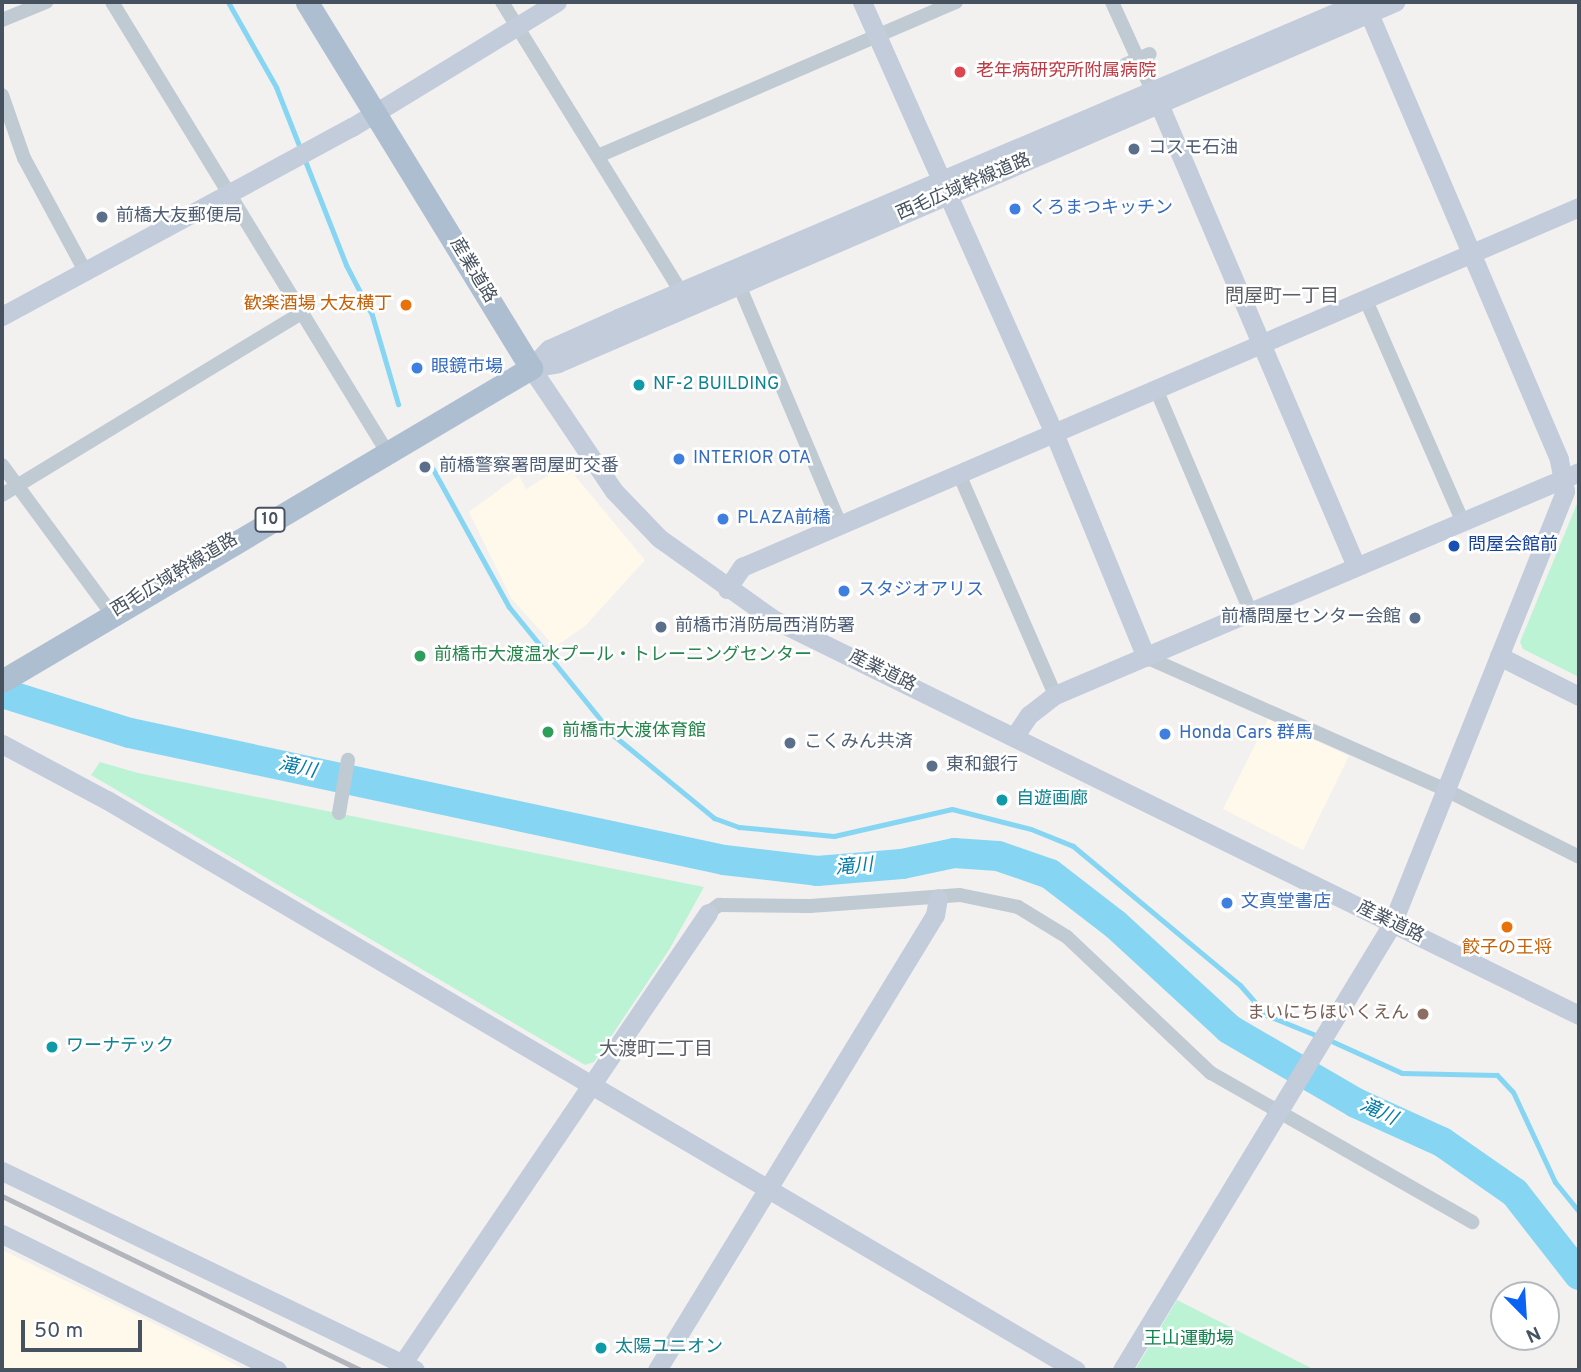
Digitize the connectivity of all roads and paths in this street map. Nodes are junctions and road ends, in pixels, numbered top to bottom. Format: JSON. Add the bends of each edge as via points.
{"nodes":[{"id":1,"x":46,"y":2,"type":"edge"},
{"id":2,"x":112,"y":2,"type":"edge"},
{"id":3,"x":307,"y":2,"type":"edge"},
{"id":4,"x":502,"y":2,"type":"edge"},
{"id":5,"x":557,"y":2,"type":"edge"},
{"id":6,"x":862,"y":2,"type":"edge"},
{"id":7,"x":956,"y":2,"type":"edge"},
{"id":8,"x":1112,"y":2,"type":"edge"},
{"id":9,"x":1395,"y":2,"type":"edge"},
{"id":10,"x":1365,"y":6,"type":"edge"},
{"id":11,"x":2,"y":20,"type":"edge"},
{"id":12,"x":517,"y":26,"type":"junction"},
{"id":13,"x":876,"y":36,"type":"junction"},
{"id":14,"x":1150,"y":54,"type":"dead end"},
{"id":15,"x":1125,"y":65,"type":"dead end"},
{"id":16,"x":2,"y":95,"type":"edge"},
{"id":17,"x":1156,"y":98,"type":"junction"},
{"id":18,"x":375,"y":113,"type":"junction"},
{"id":19,"x":598,"y":156,"type":"junction"},
{"id":20,"x":944,"y":189,"type":"junction"},
{"id":21,"x":230,"y":193,"type":"junction"},
{"id":22,"x":1578,"y":209,"type":"edge"},
{"id":23,"x":1471,"y":252,"type":"junction"},
{"id":24,"x":85,"y":271,"type":"junction"},
{"id":25,"x":739,"y":285,"type":"junction"},
{"id":26,"x":682,"y":293,"type":"junction"},
{"id":27,"x":1365,"y":298,"type":"junction"},
{"id":28,"x":301,"y":313,"type":"junction"},
{"id":29,"x":2,"y":316,"type":"edge"},
{"id":30,"x":1262,"y":342,"type":"junction"},
{"id":31,"x":531,"y":368,"type":"junction"},
{"id":32,"x":1156,"y":389,"type":"junction"},
{"id":33,"x":1054,"y":433,"type":"junction"},
{"id":34,"x":387,"y":452,"type":"junction"},
{"id":35,"x":2,"y":465,"type":"edge"},
{"id":36,"x":958,"y":474,"type":"junction"},
{"id":37,"x":1572,"y":475,"type":"edge"},
{"id":38,"x":17,"y":487,"type":"junction"},
{"id":39,"x":2,"y":495,"type":"edge"},
{"id":40,"x":1462,"y":520,"type":"junction"},
{"id":41,"x":840,"y":524,"type":"junction"},
{"id":42,"x":1356,"y":566,"type":"junction"},
{"id":43,"x":726,"y":589,"type":"junction"},
{"id":44,"x":1251,"y":610,"type":"junction"},
{"id":45,"x":111,"y":613,"type":"junction"},
{"id":46,"x":1499,"y":656,"type":"junction"},
{"id":47,"x":1146,"y":657,"type":"junction"},
{"id":48,"x":9,"y":672,"type":"edge"},
{"id":49,"x":1055,"y":695,"type":"junction"},
{"id":50,"x":1579,"y":696,"type":"edge"},
{"id":51,"x":1014,"y":737,"type":"junction"},
{"id":52,"x":2,"y":744,"type":"edge"},
{"id":53,"x":348,"y":760,"type":"dead end"},
{"id":54,"x":1448,"y":791,"type":"junction"},
{"id":55,"x":339,"y":813,"type":"dead end"},
{"id":56,"x":1579,"y":857,"type":"edge"},
{"id":57,"x":938,"y":898,"type":"junction"},
{"id":58,"x":708,"y":913,"type":"joint"},
{"id":59,"x":1392,"y":924,"type":"junction"},
{"id":60,"x":1579,"y":1015,"type":"edge"},
{"id":61,"x":591,"y":1083,"type":"junction"},
{"id":62,"x":1280,"y":1105,"type":"junction"},
{"id":63,"x":2,"y":1171,"type":"edge"},
{"id":64,"x":768,"y":1186,"type":"junction"},
{"id":65,"x":1472,"y":1222,"type":"dead end"},
{"id":66,"x":2,"y":1234,"type":"edge"},
{"id":67,"x":408,"y":1367,"type":"edge"},
{"id":68,"x":276,"y":1370,"type":"edge"},
{"id":69,"x":657,"y":1370,"type":"edge"},
{"id":70,"x":1076,"y":1370,"type":"edge"},
{"id":71,"x":1122,"y":1370,"type":"edge"}],
"edges":[{"from":1,"to":11,"type":"street"},
{"from":2,"to":21,"type":"street"},
{"from":3,"to":18,"type":"main road","name":"産業道路"},
{"from":4,"to":12,"type":"street"},
{"from":5,"to":12,"type":"street"},
{"from":6,"to":13,"type":"street"},
{"from":7,"to":13,"type":"street"},
{"from":8,"to":17,"type":"street"},
{"from":9,"to":10,"type":"street","name":"西毛広域幹線道路"},
{"from":10,"to":17,"type":"street","name":"西毛広域幹線道路"},
{"from":10,"to":23,"type":"street"},
{"from":12,"to":18,"type":"street"},
{"from":12,"to":19,"type":"street"},
{"from":13,"to":19,"type":"street"},
{"from":13,"to":20,"type":"street"},
{"from":14,"to":15,"type":"street","bridge":true},
{"from":16,"to":24,"type":"street","via":[[24,158]]},
{"from":17,"to":20,"type":"street","name":"西毛広域幹線道路"},
{"from":17,"to":30,"type":"street"},
{"from":18,"to":21,"type":"street"},
{"from":18,"to":31,"type":"main road","name":"産業道路"},
{"from":19,"to":26,"type":"street"},
{"from":20,"to":25,"type":"street","name":"西毛広域幹線道路"},
{"from":20,"to":26,"type":"street","name":"西毛広域幹線道路"},
{"from":20,"to":33,"type":"street"},
{"from":21,"to":24,"type":"street"},
{"from":21,"to":28,"type":"street"},
{"from":22,"to":23,"type":"street"},
{"from":23,"to":27,"type":"street"},
{"from":23,"to":37,"type":"street"},
{"from":24,"to":29,"type":"street"},
{"from":25,"to":31,"type":"street","name":"西毛広域幹線道路","via":[[558,363]]},
{"from":25,"to":41,"type":"street"},
{"from":26,"to":31,"type":"street","name":"西毛広域幹線道路","via":[[549,349]]},
{"from":27,"to":30,"type":"street"},
{"from":27,"to":40,"type":"street"},
{"from":28,"to":34,"type":"street"},
{"from":28,"to":38,"type":"street"},
{"from":30,"to":32,"type":"street"},
{"from":30,"to":42,"type":"street"},
{"from":31,"to":34,"type":"main road","name":"西毛広域幹線道路","number":"10"},
{"from":31,"to":43,"type":"street","name":"産業道路","via":[[614,491],[659,538]]},
{"from":32,"to":33,"type":"street"},
{"from":32,"to":44,"type":"street"},
{"from":33,"to":36,"type":"street"},
{"from":33,"to":47,"type":"street"},
{"from":34,"to":45,"type":"main road","name":"西毛広域幹線道路","number":"10"},
{"from":35,"to":38,"type":"street"},
{"from":36,"to":41,"type":"street"},
{"from":36,"to":49,"type":"street"},
{"from":37,"to":40,"type":"street"},
{"from":37,"to":46,"type":"street"},
{"from":38,"to":39,"type":"street"},
{"from":38,"to":45,"type":"street"},
{"from":40,"to":42,"type":"street"},
{"from":41,"to":43,"type":"street","via":[[742,567]]},
{"from":42,"to":44,"type":"street"},
{"from":43,"to":51,"type":"street","name":"産業道路","via":[[773,619]]},
{"from":44,"to":47,"type":"street"},
{"from":45,"to":48,"type":"main road","name":"西毛広域幹線道路","number":"10"},
{"from":46,"to":50,"type":"street"},
{"from":46,"to":54,"type":"street"},
{"from":47,"to":49,"type":"street"},
{"from":47,"to":54,"type":"street"},
{"from":49,"to":51,"type":"street","via":[[1029,715]]},
{"from":51,"to":59,"type":"street","name":"産業道路"},
{"from":52,"to":61,"type":"street","via":[[56,771]]},
{"from":53,"to":55,"type":"street"},
{"from":54,"to":56,"type":"street"},
{"from":54,"to":59,"type":"street"},
{"from":57,"to":58,"type":"street","via":[[810,906],[719,905]]},
{"from":57,"to":62,"type":"street","via":[[1000,900],[1051,925],[1211,1073]]},
{"from":57,"to":64,"type":"street","via":[[934,915]]},
{"from":58,"to":61,"type":"street"},
{"from":59,"to":60,"type":"street","name":"産業道路"},
{"from":59,"to":62,"type":"street","via":[[1316,1054]]},
{"from":61,"to":64,"type":"street"},
{"from":61,"to":67,"type":"street"},
{"from":62,"to":65,"type":"street"},
{"from":62,"to":71,"type":"street"},
{"from":63,"to":67,"type":"street"},
{"from":64,"to":69,"type":"street"},
{"from":64,"to":70,"type":"street"},
{"from":66,"to":68,"type":"street"}]}
